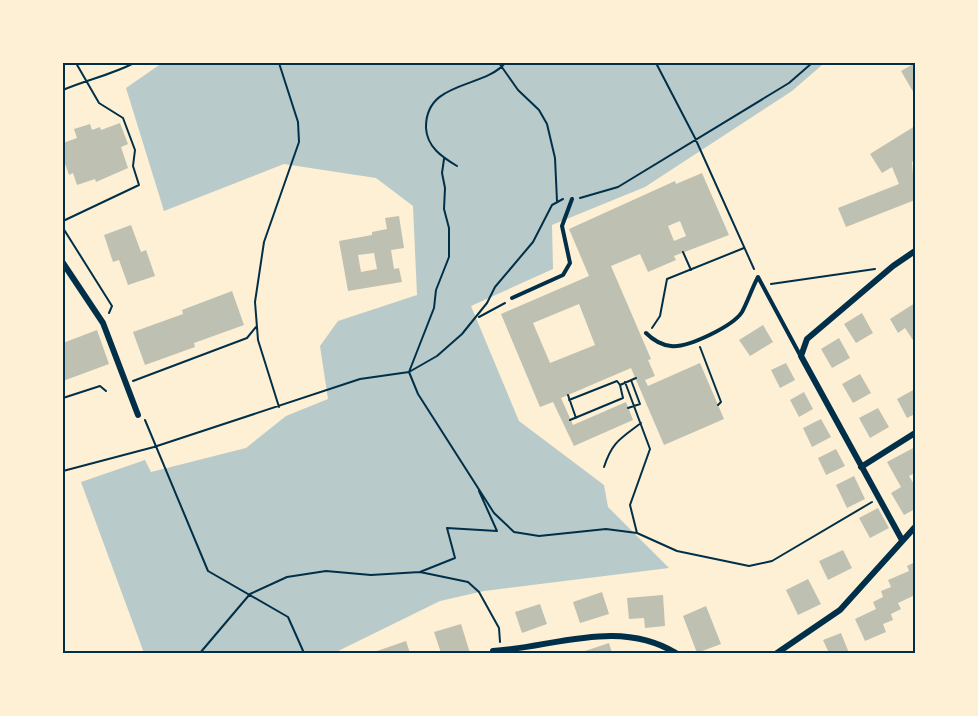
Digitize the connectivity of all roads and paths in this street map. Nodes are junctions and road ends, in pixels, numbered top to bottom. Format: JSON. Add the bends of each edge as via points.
{"nodes":[{"id":1,"x":76,"y":63,"type":"edge"},
{"id":2,"x":134,"y":63,"type":"edge"},
{"id":3,"x":279,"y":63,"type":"edge"},
{"id":4,"x":499,"y":63,"type":"edge"},
{"id":5,"x":656,"y":63,"type":"edge"},
{"id":6,"x":812,"y":63,"type":"edge"},
{"id":7,"x":504,"y":65,"type":"edge"},
{"id":8,"x":87,"y":79,"type":"junction"},
{"id":9,"x":63,"y":90,"type":"edge"},
{"id":10,"x":695,"y":138,"type":"junction"},
{"id":11,"x":444,"y":159,"type":"junction"},
{"id":12,"x":457,"y":166,"type":"dead end"},
{"id":13,"x":572,"y":199,"type":"junction"},
{"id":14,"x":557,"y":201,"type":"junction"},
{"id":15,"x":63,"y":221,"type":"edge"},
{"id":16,"x":63,"y":228,"type":"edge"},
{"id":17,"x":744,"y":248,"type":"junction"},
{"id":18,"x":915,"y":251,"type":"edge"},
{"id":19,"x":683,"y":252,"type":"dead end"},
{"id":20,"x":63,"y":263,"type":"edge"},
{"id":21,"x":893,"y":266,"type":"junction"},
{"id":22,"x":691,"y":270,"type":"junction"},
{"id":23,"x":758,"y":277,"type":"junction"},
{"id":24,"x":762,"y":285,"type":"junction"},
{"id":25,"x":512,"y":298,"type":"joint"},
{"id":26,"x":476,"y":318,"type":"junction"},
{"id":27,"x":104,"y":323,"type":"junction"},
{"id":28,"x":257,"y":326,"type":"junction"},
{"id":29,"x":646,"y":333,"type":"joint"},
{"id":30,"x":696,"y":340,"type":"junction"},
{"id":31,"x":801,"y":356,"type":"junction"},
{"id":32,"x":409,"y":372,"type":"junction"},
{"id":33,"x":636,"y":378,"type":"dead end"},
{"id":34,"x":631,"y":380,"type":"junction"},
{"id":35,"x":626,"y":382,"type":"junction"},
{"id":36,"x":128,"y":383,"type":"junction"},
{"id":37,"x":620,"y":385,"type":"junction"},
{"id":38,"x":106,"y":391,"type":"dead end"},
{"id":39,"x":568,"y":395,"type":"dead end"},
{"id":40,"x":63,"y":398,"type":"edge"},
{"id":41,"x":569,"y":400,"type":"junction"},
{"id":42,"x":718,"y":405,"type":"dead end"},
{"id":43,"x":279,"y":407,"type":"junction"},
{"id":44,"x":628,"y":408,"type":"dead end"},
{"id":45,"x":141,"y":415,"type":"joint"},
{"id":46,"x":576,"y":418,"type":"junction"},
{"id":47,"x":570,"y":420,"type":"dead end"},
{"id":48,"x":640,"y":423,"type":"junction"},
{"id":49,"x":915,"y":433,"type":"edge"},
{"id":50,"x":154,"y":447,"type":"junction"},
{"id":51,"x":604,"y":467,"type":"dead end"},
{"id":52,"x":861,"y":467,"type":"junction"},
{"id":53,"x":63,"y":471,"type":"edge"},
{"id":54,"x":474,"y":480,"type":"junction"},
{"id":55,"x":878,"y":499,"type":"junction"},
{"id":56,"x":915,"y":527,"type":"edge"},
{"id":57,"x":637,"y":533,"type":"junction"},
{"id":58,"x":902,"y":540,"type":"junction"},
{"id":59,"x":420,"y":572,"type":"junction"},
{"id":60,"x":250,"y":594,"type":"junction"},
{"id":61,"x":499,"y":628,"type":"dead end"},
{"id":62,"x":493,"y":651,"type":"dead end"},
{"id":63,"x":200,"y":653,"type":"edge"},
{"id":64,"x":304,"y":653,"type":"edge"},
{"id":65,"x":676,"y":653,"type":"edge"},
{"id":66,"x":777,"y":653,"type":"edge"}],
"edges":[{"from":1,"to":8,"type":"path"},
{"from":2,"to":8,"type":"path","via":[[112,74]]},
{"from":3,"to":28,"type":"path","via":[[298,122],[299,142],[264,242],[255,302]]},
{"from":4,"to":7,"type":"path"},
{"from":5,"to":10,"type":"path"},
{"from":6,"to":10,"type":"path","via":[[789,83]]},
{"from":7,"to":11,"type":"path","via":[[495,73],[451,89],[427,114],[426,130],[432,148]]},
{"from":7,"to":14,"type":"path","via":[[518,90],[547,124],[555,158]]},
{"from":8,"to":9,"type":"path"},
{"from":8,"to":15,"type":"path","via":[[99,103],[123,118],[135,150],[133,166],[140,185]]},
{"from":10,"to":13,"type":"path","via":[[618,187]]},
{"from":10,"to":17,"type":"path"},
{"from":11,"to":12,"type":"path"},
{"from":11,"to":32,"type":"path","via":[[449,257]]},
{"from":13,"to":14,"type":"path"},
{"from":13,"to":25,"type":"lane","via":[[562,226],[570,263],[562,275]]},
{"from":14,"to":26,"type":"path","via":[[533,242],[495,287]]},
{"from":16,"to":27,"type":"path","via":[[112,306]]},
{"from":17,"to":22,"type":"path"},
{"from":17,"to":23,"type":"path"},
{"from":18,"to":21,"type":"street"},
{"from":19,"to":22,"type":"path"},
{"from":20,"to":27,"type":"street"},
{"from":21,"to":24,"type":"path"},
{"from":21,"to":31,"type":"street","via":[[807,339]]},
{"from":22,"to":29,"type":"path","via":[[668,279],[660,316]]},
{"from":23,"to":24,"type":"lane"},
{"from":23,"to":30,"type":"lane","via":[[741,313],[723,328]]},
{"from":24,"to":31,"type":"lane"},
{"from":25,"to":26,"type":"path","via":[[499,309]]},
{"from":26,"to":32,"type":"path","via":[[437,356]]},
{"from":27,"to":36,"type":"street"},
{"from":28,"to":36,"type":"path","via":[[247,338]]},
{"from":28,"to":43,"type":"path"},
{"from":29,"to":30,"type":"lane","via":[[659,343],[672,346]]},
{"from":30,"to":42,"type":"path","via":[[721,402]]},
{"from":31,"to":52,"type":"street"},
{"from":32,"to":43,"type":"path","via":[[360,379]]},
{"from":32,"to":54,"type":"path","via":[[418,394]]},
{"from":33,"to":34,"type":"path"},
{"from":34,"to":35,"type":"path"},
{"from":34,"to":44,"type":"path","via":[[640,404]]},
{"from":35,"to":37,"type":"path"},
{"from":35,"to":48,"type":"path"},
{"from":36,"to":45,"type":"street"},
{"from":37,"to":41,"type":"path","via":[[617,381]]},
{"from":37,"to":46,"type":"path","via":[[623,398]]},
{"from":38,"to":40,"type":"path","via":[[100,386]]},
{"from":39,"to":41,"type":"path"},
{"from":41,"to":46,"type":"path"},
{"from":43,"to":50,"type":"path"},
{"from":45,"to":50,"type":"path"},
{"from":46,"to":47,"type":"path"},
{"from":48,"to":51,"type":"path","via":[[617,439]]},
{"from":48,"to":57,"type":"path","via":[[650,449],[630,505]]},
{"from":49,"to":52,"type":"street"},
{"from":50,"to":53,"type":"path"},
{"from":50,"to":60,"type":"path","via":[[208,571]]},
{"from":52,"to":55,"type":"street"},
{"from":54,"to":57,"type":"path","via":[[494,513],[514,532],[539,536],[606,529]]},
{"from":54,"to":59,"type":"path","via":[[497,531],[447,528],[455,558]]},
{"from":55,"to":57,"type":"path","via":[[772,561],[749,566],[677,551]]},
{"from":55,"to":58,"type":"street"},
{"from":56,"to":58,"type":"street"},
{"from":58,"to":66,"type":"street","via":[[840,610]]},
{"from":59,"to":60,"type":"path","via":[[370,575],[326,571],[286,577]]},
{"from":59,"to":61,"type":"path","via":[[468,582],[479,592]]},
{"from":60,"to":63,"type":"path"},
{"from":60,"to":64,"type":"path","via":[[288,617]]},
{"from":62,"to":65,"type":"street","via":[[523,649],[581,636],[625,635],[660,643]]}]}
